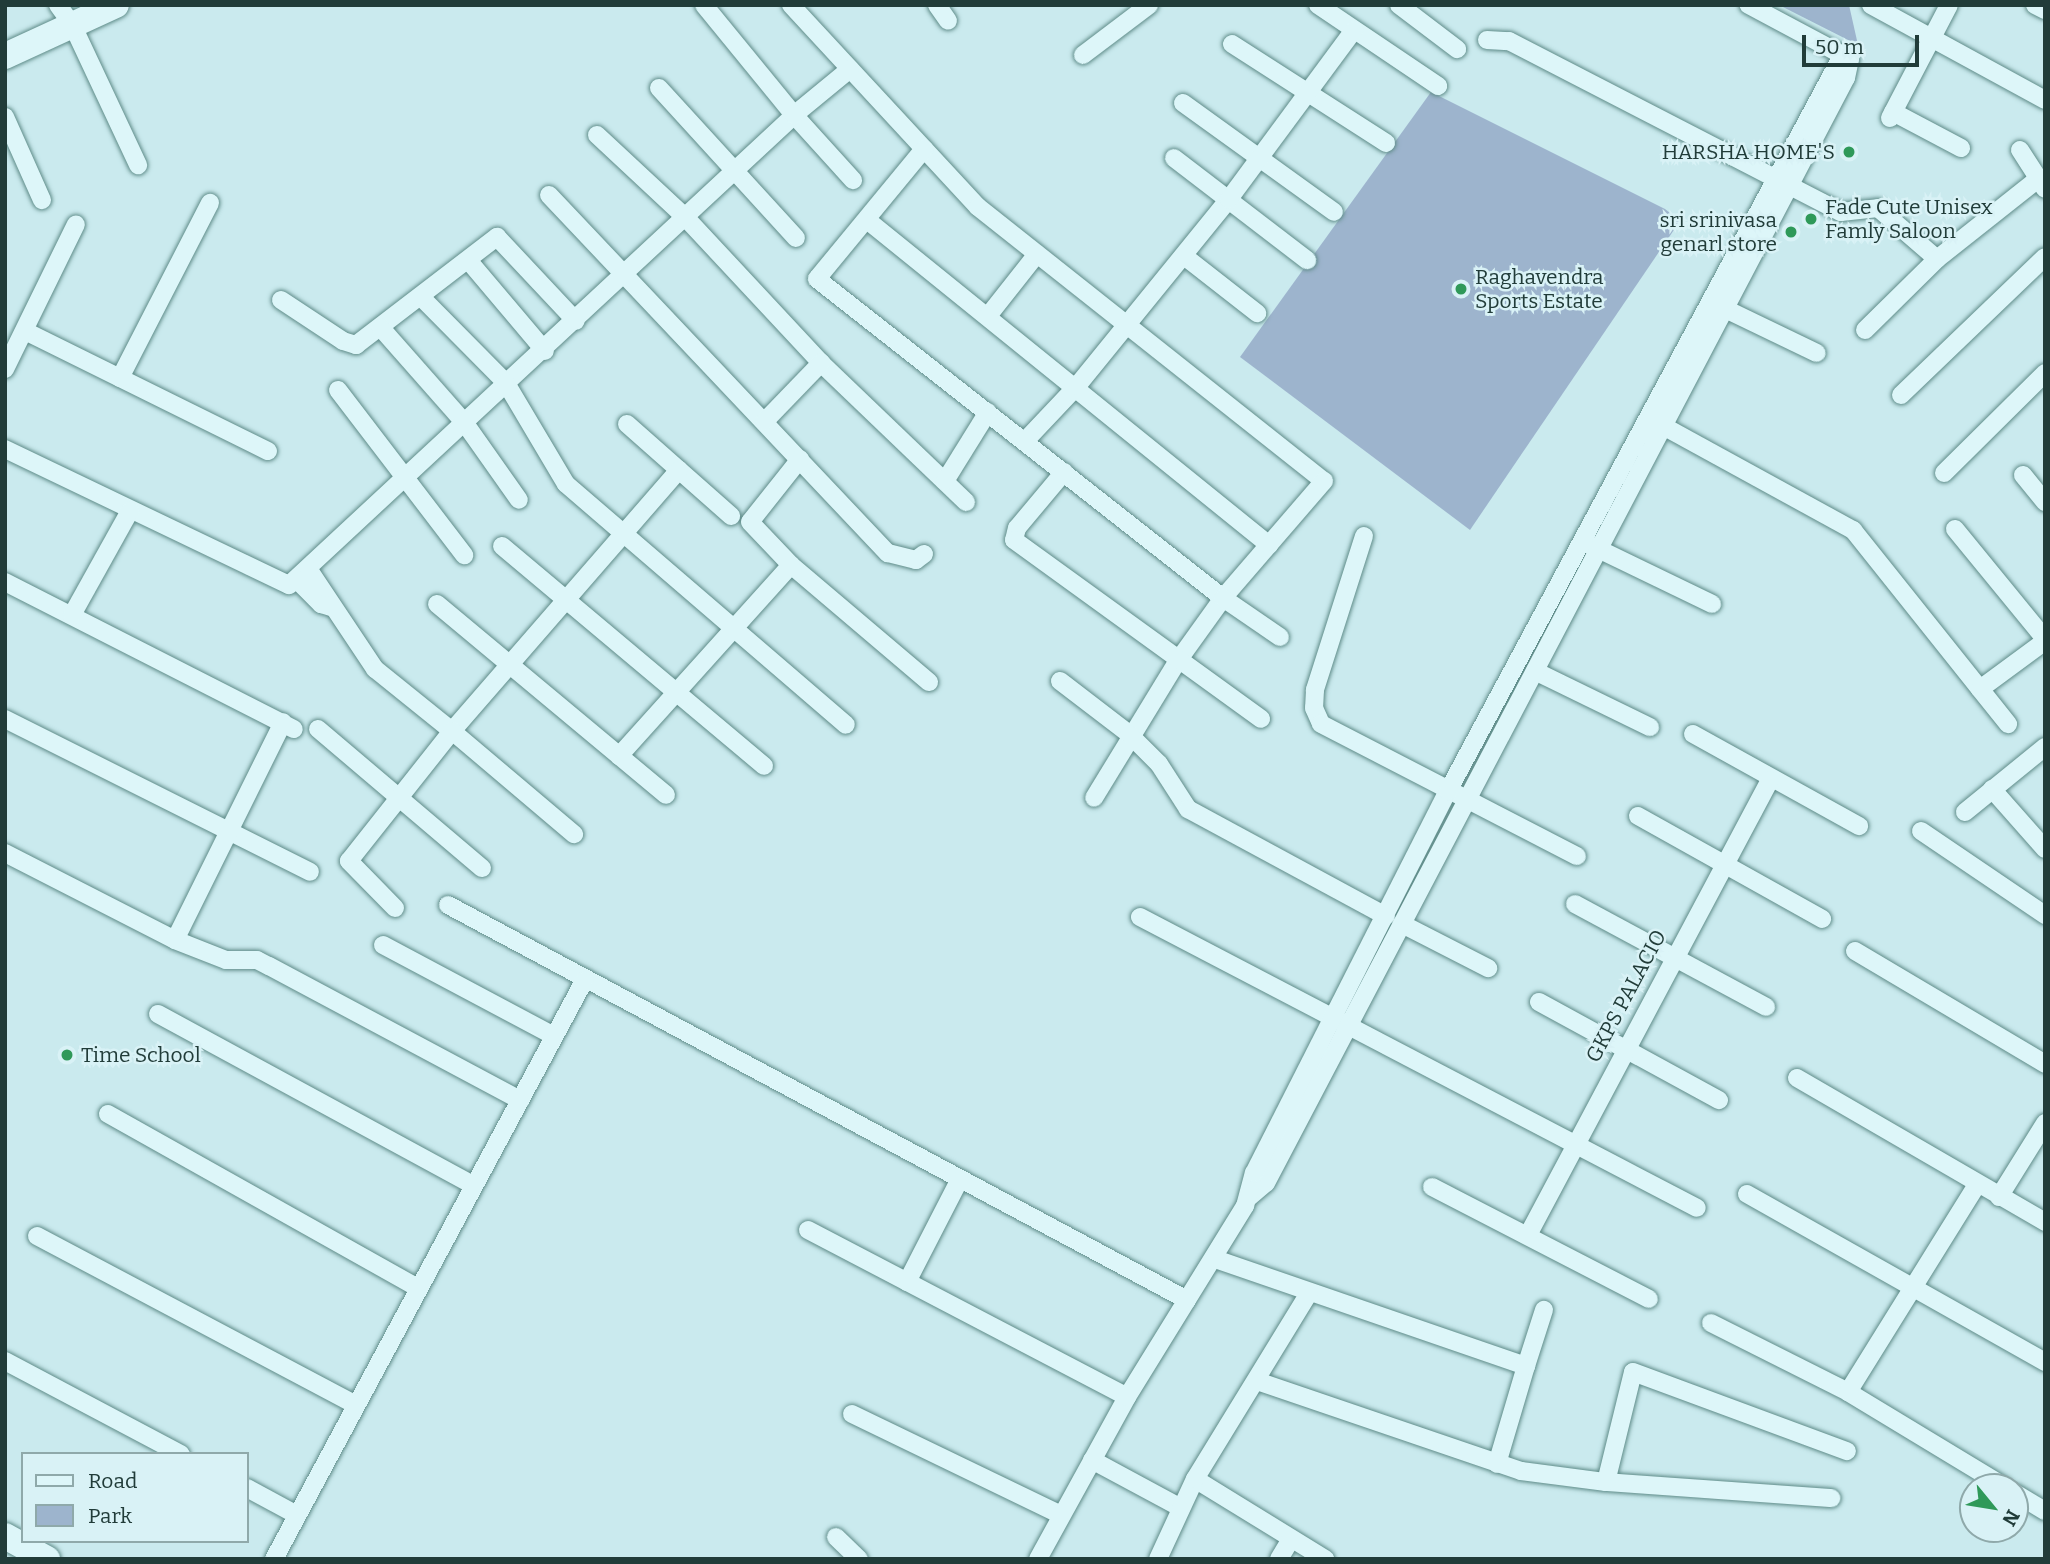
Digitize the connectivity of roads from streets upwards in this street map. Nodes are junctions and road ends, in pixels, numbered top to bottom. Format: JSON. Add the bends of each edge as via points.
{"nodes":[{"id":1,"x":116,"y":5,"type":"edge"},
{"id":2,"x":704,"y":5,"type":"edge"},
{"id":3,"x":937,"y":5,"type":"edge"},
{"id":4,"x":1149,"y":5,"type":"edge"},
{"id":5,"x":1318,"y":5,"type":"edge"},
{"id":6,"x":1399,"y":5,"type":"edge"},
{"id":7,"x":1749,"y":5,"type":"edge"},
{"id":8,"x":1871,"y":5,"type":"edge"},
{"id":9,"x":1949,"y":5,"type":"edge"},
{"id":10,"x":2035,"y":5,"type":"edge"},
{"id":11,"x":799,"y":8,"type":"edge"},
{"id":12,"x":2045,"y":10,"type":"edge"},
{"id":13,"x":65,"y":15,"type":"edge"},
{"id":14,"x":948,"y":21,"type":"dead end"},
{"id":15,"x":1354,"y":30,"type":"junction"},
{"id":16,"x":1488,"y":40,"type":"dead end"},
{"id":17,"x":1930,"y":41,"type":"junction"},
{"id":18,"x":1232,"y":44,"type":"dead end"},
{"id":19,"x":1457,"y":49,"type":"dead end"},
{"id":20,"x":1083,"y":55,"type":"dead end"},
{"id":21,"x":5,"y":56,"type":"edge"},
{"id":22,"x":850,"y":69,"type":"junction"},
{"id":23,"x":1438,"y":86,"type":"dead end"},
{"id":24,"x":659,"y":88,"type":"dead end"},
{"id":25,"x":1308,"y":92,"type":"junction"},
{"id":26,"x":2045,"y":100,"type":"edge"},
{"id":27,"x":1183,"y":103,"type":"dead end"},
{"id":28,"x":794,"y":115,"type":"junction"},
{"id":29,"x":5,"y":117,"type":"edge"},
{"id":30,"x":597,"y":135,"type":"dead end"},
{"id":31,"x":1387,"y":143,"type":"dead end"},
{"id":32,"x":1961,"y":148,"type":"dead end"},
{"id":33,"x":924,"y":149,"type":"junction"},
{"id":34,"x":2020,"y":150,"type":"dead end"},
{"id":35,"x":1174,"y":158,"type":"dead end"},
{"id":36,"x":1260,"y":158,"type":"junction"},
{"id":37,"x":138,"y":165,"type":"dead end"},
{"id":38,"x":738,"y":170,"type":"junction"},
{"id":39,"x":853,"y":180,"type":"dead end"},
{"id":40,"x":1784,"y":180,"type":"junction"},
{"id":41,"x":2042,"y":184,"type":"edge"},
{"id":42,"x":549,"y":195,"type":"dead end"},
{"id":43,"x":1229,"y":199,"type":"junction"},
{"id":44,"x":42,"y":200,"type":"dead end"},
{"id":45,"x":209,"y":203,"type":"dead end"},
{"id":46,"x":1334,"y":212,"type":"dead end"},
{"id":47,"x":686,"y":218,"type":"junction"},
{"id":48,"x":867,"y":220,"type":"junction"},
{"id":49,"x":76,"y":224,"type":"dead end"},
{"id":50,"x":796,"y":238,"type":"dead end"},
{"id":51,"x":1038,"y":254,"type":"junction"},
{"id":52,"x":1184,"y":256,"type":"junction"},
{"id":53,"x":2045,"y":257,"type":"edge"},
{"id":54,"x":1937,"y":259,"type":"junction"},
{"id":55,"x":468,"y":260,"type":"junction"},
{"id":56,"x":1307,"y":260,"type":"dead end"},
{"id":57,"x":625,"y":275,"type":"junction"},
{"id":58,"x":421,"y":297,"type":"junction"},
{"id":59,"x":281,"y":300,"type":"dead end"},
{"id":60,"x":1717,"y":305,"type":"junction"},
{"id":61,"x":1257,"y":313,"type":"dead end"},
{"id":62,"x":988,"y":316,"type":"junction"},
{"id":63,"x":576,"y":321,"type":"junction"},
{"id":64,"x":1127,"y":324,"type":"junction"},
{"id":65,"x":381,"y":328,"type":"junction"},
{"id":66,"x":1865,"y":330,"type":"dead end"},
{"id":67,"x":25,"y":331,"type":"junction"},
{"id":68,"x":545,"y":351,"type":"junction"},
{"id":69,"x":1817,"y":354,"type":"dead end"},
{"id":70,"x":821,"y":363,"type":"junction"},
{"id":71,"x":5,"y":369,"type":"edge"},
{"id":72,"x":2045,"y":373,"type":"edge"},
{"id":73,"x":120,"y":378,"type":"junction"},
{"id":74,"x":506,"y":383,"type":"junction"},
{"id":75,"x":1077,"y":386,"type":"junction"},
{"id":76,"x":338,"y":390,"type":"dead end"},
{"id":77,"x":1901,"y":395,"type":"dead end"},
{"id":78,"x":988,"y":412,"type":"junction"},
{"id":79,"x":765,"y":421,"type":"junction"},
{"id":80,"x":464,"y":422,"type":"junction"},
{"id":81,"x":627,"y":424,"type":"dead end"},
{"id":82,"x":1663,"y":426,"type":"junction"},
{"id":83,"x":1025,"y":441,"type":"junction"},
{"id":84,"x":5,"y":449,"type":"edge"},
{"id":85,"x":268,"y":451,"type":"dead end"},
{"id":86,"x":800,"y":459,"type":"junction"},
{"id":87,"x":679,"y":470,"type":"junction"},
{"id":88,"x":1064,"y":472,"type":"junction"},
{"id":89,"x":1944,"y":473,"type":"dead end"},
{"id":90,"x":405,"y":475,"type":"junction"},
{"id":91,"x":2023,"y":475,"type":"dead end"},
{"id":92,"x":945,"y":481,"type":"junction"},
{"id":93,"x":519,"y":500,"type":"dead end"},
{"id":94,"x":967,"y":502,"type":"dead end"},
{"id":95,"x":2045,"y":502,"type":"edge"},
{"id":96,"x":130,"y":511,"type":"junction"},
{"id":97,"x":731,"y":516,"type":"dead end"},
{"id":98,"x":1955,"y":529,"type":"dead end"},
{"id":99,"x":623,"y":534,"type":"junction"},
{"id":100,"x":1364,"y":536,"type":"dead end"},
{"id":101,"x":1590,"y":544,"type":"junction"},
{"id":102,"x":1269,"y":545,"type":"junction"},
{"id":103,"x":502,"y":546,"type":"dead end"},
{"id":104,"x":924,"y":554,"type":"dead end"},
{"id":105,"x":464,"y":555,"type":"dead end"},
{"id":106,"x":791,"y":565,"type":"junction"},
{"id":107,"x":303,"y":576,"type":"junction"},
{"id":108,"x":5,"y":582,"type":"edge"},
{"id":109,"x":1223,"y":598,"type":"junction"},
{"id":110,"x":566,"y":600,"type":"junction"},
{"id":111,"x":437,"y":604,"type":"dead end"},
{"id":112,"x":1712,"y":604,"type":"dead end"},
{"id":113,"x":72,"y":615,"type":"junction"},
{"id":114,"x":735,"y":630,"type":"junction"},
{"id":115,"x":1280,"y":637,"type":"dead end"},
{"id":116,"x":2045,"y":640,"type":"edge"},
{"id":117,"x":1177,"y":662,"type":"junction"},
{"id":118,"x":510,"y":664,"type":"junction"},
{"id":119,"x":1535,"y":671,"type":"junction"},
{"id":120,"x":1060,"y":681,"type":"dead end"},
{"id":121,"x":929,"y":682,"type":"dead end"},
{"id":122,"x":1980,"y":690,"type":"junction"},
{"id":123,"x":679,"y":694,"type":"junction"},
{"id":124,"x":5,"y":719,"type":"edge"},
{"id":125,"x":1261,"y":719,"type":"dead end"},
{"id":126,"x":2008,"y":723,"type":"dead end"},
{"id":127,"x":846,"y":725,"type":"dead end"},
{"id":128,"x":1650,"y":727,"type":"dead end"},
{"id":129,"x":318,"y":729,"type":"dead end"},
{"id":130,"x":452,"y":731,"type":"junction"},
{"id":131,"x":1129,"y":734,"type":"junction"},
{"id":132,"x":1693,"y":734,"type":"dead end"},
{"id":133,"x":2045,"y":747,"type":"edge"},
{"id":134,"x":620,"y":756,"type":"junction"},
{"id":135,"x":764,"y":766,"type":"dead end"},
{"id":136,"x":1769,"y":780,"type":"junction"},
{"id":137,"x":1992,"y":789,"type":"junction"},
{"id":138,"x":1448,"y":791,"type":"junction"},
{"id":139,"x":666,"y":795,"type":"dead end"},
{"id":140,"x":399,"y":798,"type":"junction"},
{"id":141,"x":1094,"y":798,"type":"dead end"},
{"id":142,"x":1465,"y":800,"type":"junction"},
{"id":143,"x":1965,"y":812,"type":"dead end"},
{"id":144,"x":1638,"y":816,"type":"dead end"},
{"id":145,"x":1859,"y":826,"type":"dead end"},
{"id":146,"x":230,"y":831,"type":"junction"},
{"id":147,"x":1921,"y":831,"type":"dead end"},
{"id":148,"x":574,"y":834,"type":"dead end"},
{"id":149,"x":2045,"y":849,"type":"edge"},
{"id":150,"x":5,"y":853,"type":"edge"},
{"id":151,"x":1577,"y":856,"type":"dead end"},
{"id":152,"x":1723,"y":862,"type":"junction"},
{"id":153,"x":482,"y":868,"type":"dead end"},
{"id":154,"x":310,"y":872,"type":"dead end"},
{"id":155,"x":1575,"y":904,"type":"dead end"},
{"id":156,"x":448,"y":905,"type":"dead end"},
{"id":157,"x":396,"y":908,"type":"dead end"},
{"id":158,"x":2045,"y":915,"type":"edge"},
{"id":159,"x":1140,"y":917,"type":"dead end"},
{"id":160,"x":1822,"y":919,"type":"dead end"},
{"id":161,"x":1394,"y":920,"type":"junction"},
{"id":162,"x":176,"y":940,"type":"junction"},
{"id":163,"x":383,"y":945,"type":"dead end"},
{"id":164,"x":1855,"y":951,"type":"dead end"},
{"id":165,"x":1672,"y":957,"type":"junction"},
{"id":166,"x":1488,"y":968,"type":"dead end"},
{"id":167,"x":584,"y":981,"type":"junction"},
{"id":168,"x":1539,"y":1002,"type":"dead end"},
{"id":169,"x":1766,"y":1007,"type":"dead end"},
{"id":170,"x":158,"y":1014,"type":"dead end"},
{"id":171,"x":1341,"y":1021,"type":"junction"},
{"id":172,"x":554,"y":1036,"type":"junction"},
{"id":173,"x":1624,"y":1048,"type":"junction"},
{"id":174,"x":2045,"y":1064,"type":"edge"},
{"id":175,"x":1797,"y":1078,"type":"dead end"},
{"id":176,"x":520,"y":1100,"type":"junction"},
{"id":177,"x":1719,"y":1100,"type":"dead end"},
{"id":178,"x":108,"y":1114,"type":"dead end"},
{"id":179,"x":2045,"y":1124,"type":"edge"},
{"id":180,"x":1574,"y":1143,"type":"junction"},
{"id":181,"x":959,"y":1181,"type":"junction"},
{"id":182,"x":473,"y":1185,"type":"junction"},
{"id":183,"x":1977,"y":1185,"type":"junction"},
{"id":184,"x":1432,"y":1186,"type":"dead end"},
{"id":185,"x":1747,"y":1194,"type":"dead end"},
{"id":186,"x":1999,"y":1197,"type":"junction"},
{"id":187,"x":1697,"y":1208,"type":"dead end"},
{"id":188,"x":2045,"y":1222,"type":"edge"},
{"id":189,"x":808,"y":1230,"type":"dead end"},
{"id":190,"x":1528,"y":1235,"type":"junction"},
{"id":191,"x":37,"y":1236,"type":"dead end"},
{"id":192,"x":1215,"y":1259,"type":"junction"},
{"id":193,"x":907,"y":1282,"type":"junction"},
{"id":194,"x":1916,"y":1287,"type":"junction"},
{"id":195,"x":418,"y":1288,"type":"junction"},
{"id":196,"x":1308,"y":1293,"type":"junction"},
{"id":197,"x":1649,"y":1299,"type":"dead end"},
{"id":198,"x":1187,"y":1300,"type":"junction"},
{"id":199,"x":1544,"y":1310,"type":"dead end"},
{"id":200,"x":1711,"y":1323,"type":"dead end"},
{"id":201,"x":5,"y":1361,"type":"edge"},
{"id":202,"x":2045,"y":1362,"type":"edge"},
{"id":203,"x":1526,"y":1366,"type":"junction"},
{"id":204,"x":1257,"y":1381,"type":"junction"},
{"id":205,"x":1849,"y":1392,"type":"junction"},
{"id":206,"x":1127,"y":1397,"type":"junction"},
{"id":207,"x":356,"y":1405,"type":"junction"},
{"id":208,"x":852,"y":1414,"type":"dead end"},
{"id":209,"x":1847,"y":1451,"type":"dead end"},
{"id":210,"x":177,"y":1452,"type":"edge"},
{"id":211,"x":1092,"y":1460,"type":"junction"},
{"id":212,"x":1497,"y":1464,"type":"junction"},
{"id":213,"x":1982,"y":1473,"type":"edge"},
{"id":214,"x":1195,"y":1479,"type":"junction"},
{"id":215,"x":1606,"y":1482,"type":"junction"},
{"id":216,"x":248,"y":1489,"type":"edge"},
{"id":217,"x":1831,"y":1498,"type":"dead end"},
{"id":218,"x":2029,"y":1501,"type":"edge"},
{"id":219,"x":1181,"y":1508,"type":"junction"},
{"id":220,"x":2045,"y":1511,"type":"edge"},
{"id":221,"x":298,"y":1515,"type":"junction"},
{"id":222,"x":1061,"y":1515,"type":"junction"},
{"id":223,"x":5,"y":1536,"type":"edge"},
{"id":224,"x":836,"y":1536,"type":"dead end"},
{"id":225,"x":1290,"y":1541,"type":"junction"},
{"id":226,"x":1043,"y":1557,"type":"edge"},
{"id":227,"x":47,"y":1559,"type":"edge"},
{"id":228,"x":274,"y":1559,"type":"edge"},
{"id":229,"x":859,"y":1559,"type":"edge"},
{"id":230,"x":1158,"y":1559,"type":"edge"},
{"id":231,"x":1279,"y":1559,"type":"edge"},
{"id":232,"x":1325,"y":1559,"type":"edge"}],
"edges":[{"from":1,"to":13,"type":"street"},
{"from":2,"to":28,"type":"street"},
{"from":3,"to":14,"type":"street"},
{"from":4,"to":20,"type":"street"},
{"from":5,"to":15,"type":"street"},
{"from":6,"to":19,"type":"street"},
{"from":7,"to":40,"type":"street","via":[[1850,59],[1846,78]]},
{"from":8,"to":17,"type":"street"},
{"from":9,"to":17,"type":"street"},
{"from":10,"to":12,"type":"street"},
{"from":11,"to":22,"type":"street"},
{"from":13,"to":21,"type":"street"},
{"from":13,"to":37,"type":"street"},
{"from":15,"to":23,"type":"street"},
{"from":15,"to":25,"type":"street"},
{"from":16,"to":40,"type":"street","via":[[1509,41]]},
{"from":17,"to":26,"type":"street"},
{"from":17,"to":32,"type":"street","via":[[1891,115]]},
{"from":18,"to":25,"type":"street"},
{"from":22,"to":28,"type":"street"},
{"from":22,"to":33,"type":"street"},
{"from":24,"to":38,"type":"street"},
{"from":25,"to":31,"type":"street"},
{"from":25,"to":36,"type":"street"},
{"from":27,"to":36,"type":"street"},
{"from":28,"to":38,"type":"street"},
{"from":28,"to":39,"type":"street"},
{"from":29,"to":44,"type":"street"},
{"from":30,"to":47,"type":"street"},
{"from":33,"to":48,"type":"street"},
{"from":33,"to":51,"type":"street","via":[[978,207]]},
{"from":34,"to":41,"type":"street"},
{"from":35,"to":43,"type":"street"},
{"from":36,"to":43,"type":"street"},
{"from":36,"to":46,"type":"street"},
{"from":38,"to":47,"type":"street"},
{"from":38,"to":50,"type":"street"},
{"from":40,"to":54,"type":"street","via":[[1841,212],[1878,208]]},
{"from":40,"to":60,"type":"street"},
{"from":41,"to":54,"type":"street"},
{"from":42,"to":57,"type":"street"},
{"from":43,"to":52,"type":"street"},
{"from":43,"to":56,"type":"street"},
{"from":45,"to":73,"type":"street"},
{"from":47,"to":57,"type":"street"},
{"from":47,"to":70,"type":"street"},
{"from":48,"to":62,"type":"street"},
{"from":48,"to":78,"type":"street","via":[[817,279]]},
{"from":49,"to":67,"type":"street"},
{"from":51,"to":62,"type":"street"},
{"from":51,"to":64,"type":"street"},
{"from":52,"to":61,"type":"street"},
{"from":52,"to":64,"type":"street"},
{"from":53,"to":77,"type":"street"},
{"from":54,"to":66,"type":"street"},
{"from":55,"to":58,"type":"street"},
{"from":55,"to":63,"type":"street","via":[[500,238]]},
{"from":55,"to":68,"type":"street"},
{"from":57,"to":63,"type":"street"},
{"from":57,"to":79,"type":"street"},
{"from":58,"to":65,"type":"street"},
{"from":58,"to":74,"type":"street"},
{"from":59,"to":65,"type":"street","via":[[349,345]]},
{"from":60,"to":69,"type":"street"},
{"from":60,"to":82,"type":"street"},
{"from":60,"to":101,"type":"street"},
{"from":62,"to":75,"type":"street"},
{"from":63,"to":68,"type":"street"},
{"from":64,"to":75,"type":"street"},
{"from":64,"to":102,"type":"street","via":[[1324,481]]},
{"from":65,"to":80,"type":"street"},
{"from":67,"to":71,"type":"street"},
{"from":67,"to":73,"type":"street"},
{"from":68,"to":74,"type":"street"},
{"from":70,"to":79,"type":"street"},
{"from":70,"to":92,"type":"street"},
{"from":72,"to":89,"type":"street"},
{"from":73,"to":85,"type":"street"},
{"from":74,"to":80,"type":"street"},
{"from":74,"to":99,"type":"street","via":[[566,484]]},
{"from":75,"to":83,"type":"street"},
{"from":75,"to":102,"type":"street","via":[[1178,475]]},
{"from":76,"to":90,"type":"street"},
{"from":78,"to":83,"type":"street"},
{"from":78,"to":92,"type":"street"},
{"from":79,"to":86,"type":"street"},
{"from":80,"to":90,"type":"street"},
{"from":80,"to":93,"type":"street"},
{"from":81,"to":87,"type":"street"},
{"from":82,"to":101,"type":"street"},
{"from":82,"to":122,"type":"street","via":[[1853,530]]},
{"from":83,"to":88,"type":"street"},
{"from":84,"to":96,"type":"street"},
{"from":86,"to":104,"type":"street","via":[[888,553],[916,560]]},
{"from":86,"to":106,"type":"street","via":[[750,522]]},
{"from":87,"to":97,"type":"street"},
{"from":87,"to":99,"type":"street"},
{"from":88,"to":109,"type":"street"},
{"from":88,"to":117,"type":"street","via":[[1017,528],[1014,540]]},
{"from":90,"to":105,"type":"street"},
{"from":90,"to":107,"type":"street"},
{"from":91,"to":95,"type":"street"},
{"from":92,"to":94,"type":"street"},
{"from":96,"to":107,"type":"street","via":[[289,585]]},
{"from":96,"to":113,"type":"street"},
{"from":98,"to":116,"type":"street"},
{"from":99,"to":110,"type":"street"},
{"from":99,"to":114,"type":"street"},
{"from":100,"to":138,"type":"street","via":[[1315,690],[1314,708],[1321,724]]},
{"from":101,"to":112,"type":"street"},
{"from":101,"to":119,"type":"street"},
{"from":101,"to":138,"type":"street"},
{"from":102,"to":109,"type":"street"},
{"from":103,"to":110,"type":"street"},
{"from":106,"to":114,"type":"street"},
{"from":106,"to":121,"type":"street"},
{"from":107,"to":130,"type":"street","via":[[330,596],[331,607],[375,669]]},
{"from":108,"to":113,"type":"street"},
{"from":109,"to":115,"type":"street"},
{"from":109,"to":117,"type":"street"},
{"from":110,"to":118,"type":"street"},
{"from":110,"to":123,"type":"street"},
{"from":111,"to":118,"type":"street"},
{"from":113,"to":146,"type":"street","via":[[289,725]]},
{"from":114,"to":123,"type":"street"},
{"from":114,"to":127,"type":"street"},
{"from":116,"to":122,"type":"street"},
{"from":117,"to":125,"type":"street"},
{"from":117,"to":131,"type":"street"},
{"from":118,"to":130,"type":"street"},
{"from":118,"to":134,"type":"street"},
{"from":119,"to":128,"type":"street"},
{"from":119,"to":142,"type":"street"},
{"from":120,"to":131,"type":"street"},
{"from":122,"to":126,"type":"street"},
{"from":123,"to":134,"type":"street"},
{"from":123,"to":135,"type":"street"},
{"from":124,"to":146,"type":"street"},
{"from":129,"to":140,"type":"street"},
{"from":130,"to":140,"type":"street"},
{"from":130,"to":148,"type":"street"},
{"from":131,"to":141,"type":"street"},
{"from":131,"to":161,"type":"street","via":[[1159,764],[1188,809]]},
{"from":132,"to":136,"type":"street"},
{"from":133,"to":137,"type":"street"},
{"from":134,"to":139,"type":"street"},
{"from":136,"to":145,"type":"street"},
{"from":136,"to":152,"type":"street","name":"GKPS PALACIO"},
{"from":137,"to":143,"type":"street"},
{"from":137,"to":149,"type":"street"},
{"from":138,"to":142,"type":"street"},
{"from":138,"to":161,"type":"street"},
{"from":140,"to":153,"type":"street"},
{"from":140,"to":157,"type":"street","via":[[349,861]]},
{"from":142,"to":151,"type":"street"},
{"from":142,"to":161,"type":"street"},
{"from":144,"to":152,"type":"street"},
{"from":146,"to":154,"type":"street"},
{"from":146,"to":162,"type":"street"},
{"from":147,"to":158,"type":"street"},
{"from":150,"to":162,"type":"street"},
{"from":152,"to":160,"type":"street"},
{"from":152,"to":165,"type":"street","name":"GKPS PALACIO"},
{"from":155,"to":165,"type":"street"},
{"from":156,"to":167,"type":"street"},
{"from":159,"to":171,"type":"street"},
{"from":161,"to":166,"type":"street"},
{"from":161,"to":171,"type":"street"},
{"from":162,"to":176,"type":"street","via":[[226,960],[257,960]]},
{"from":163,"to":172,"type":"street"},
{"from":164,"to":174,"type":"street"},
{"from":165,"to":169,"type":"street"},
{"from":165,"to":173,"type":"street","name":"GKPS PALACIO"},
{"from":167,"to":172,"type":"street"},
{"from":167,"to":181,"type":"street"},
{"from":168,"to":173,"type":"street"},
{"from":170,"to":182,"type":"street"},
{"from":171,"to":180,"type":"street"},
{"from":171,"to":192,"type":"street","via":[[1266,1183],[1248,1198]]},
{"from":172,"to":176,"type":"street"},
{"from":173,"to":177,"type":"street"},
{"from":173,"to":180,"type":"street","name":"GKPS PALACIO"},
{"from":175,"to":183,"type":"street"},
{"from":176,"to":182,"type":"street"},
{"from":178,"to":195,"type":"street"},
{"from":179,"to":186,"type":"street"},
{"from":180,"to":187,"type":"street"},
{"from":180,"to":190,"type":"street","name":"GKPS PALACIO"},
{"from":181,"to":193,"type":"street"},
{"from":181,"to":198,"type":"street"},
{"from":182,"to":195,"type":"street"},
{"from":183,"to":186,"type":"street"},
{"from":183,"to":194,"type":"street"},
{"from":184,"to":190,"type":"street"},
{"from":185,"to":194,"type":"street"},
{"from":186,"to":188,"type":"street"},
{"from":189,"to":193,"type":"street"},
{"from":190,"to":197,"type":"street"},
{"from":191,"to":207,"type":"street"},
{"from":192,"to":196,"type":"street"},
{"from":192,"to":198,"type":"street"},
{"from":193,"to":206,"type":"street"},
{"from":194,"to":202,"type":"street"},
{"from":194,"to":205,"type":"street"},
{"from":195,"to":207,"type":"street"},
{"from":196,"to":203,"type":"street"},
{"from":196,"to":204,"type":"street"},
{"from":198,"to":206,"type":"street"},
{"from":199,"to":203,"type":"street"},
{"from":200,"to":205,"type":"street"},
{"from":201,"to":210,"type":"street"},
{"from":203,"to":212,"type":"street"},
{"from":204,"to":212,"type":"street"},
{"from":204,"to":214,"type":"street"},
{"from":205,"to":213,"type":"street"},
{"from":206,"to":211,"type":"street"},
{"from":207,"to":221,"type":"street"},
{"from":208,"to":222,"type":"street"},
{"from":209,"to":215,"type":"street","via":[[1633,1372]]},
{"from":211,"to":219,"type":"street"},
{"from":211,"to":222,"type":"street"},
{"from":212,"to":215,"type":"street"},
{"from":214,"to":219,"type":"street"},
{"from":214,"to":225,"type":"street"},
{"from":215,"to":217,"type":"street"},
{"from":216,"to":221,"type":"street"},
{"from":218,"to":220,"type":"street"},
{"from":219,"to":230,"type":"street"},
{"from":221,"to":228,"type":"street"},
{"from":222,"to":226,"type":"street"},
{"from":223,"to":227,"type":"street"},
{"from":224,"to":229,"type":"street"},
{"from":225,"to":231,"type":"street"},
{"from":225,"to":232,"type":"street"}]}
